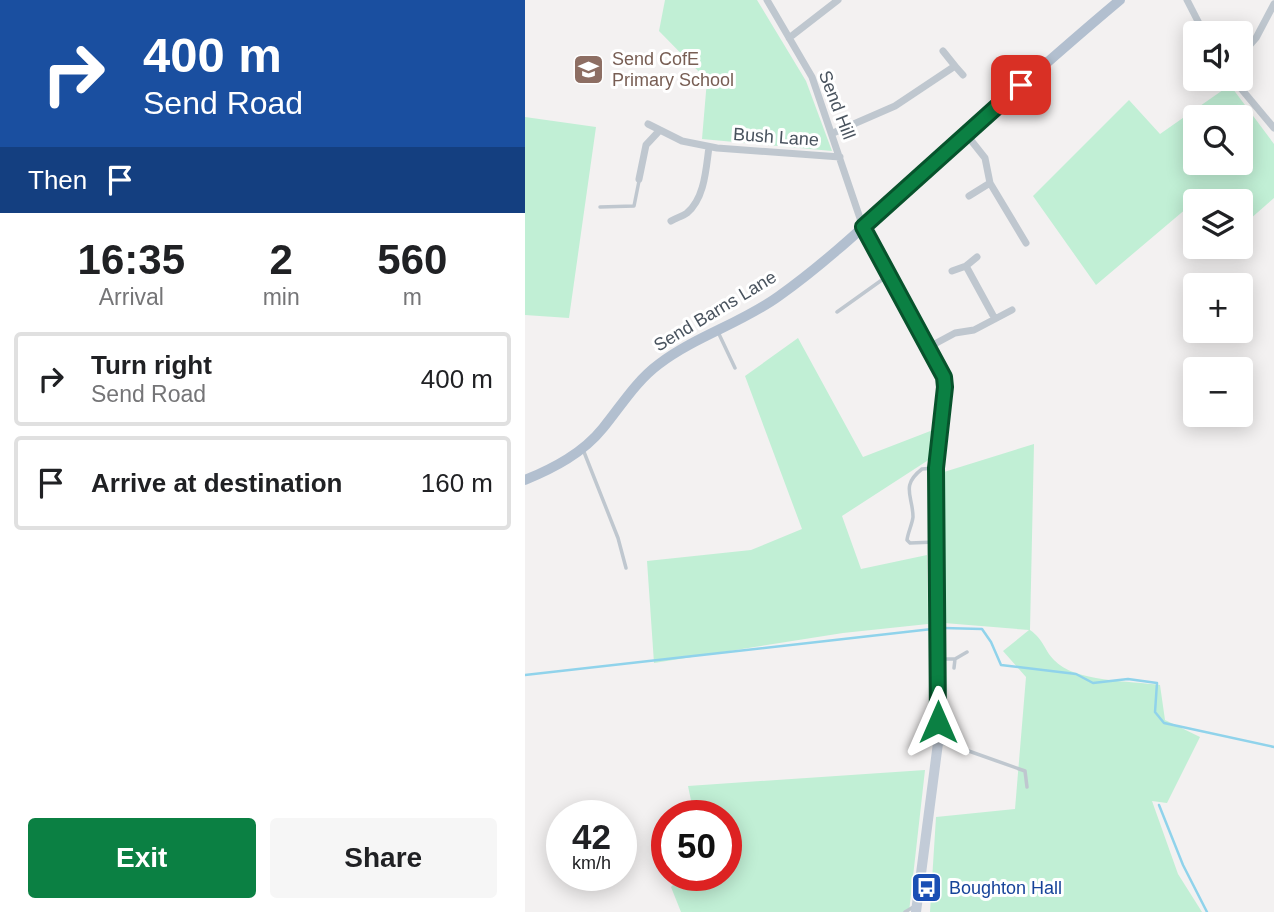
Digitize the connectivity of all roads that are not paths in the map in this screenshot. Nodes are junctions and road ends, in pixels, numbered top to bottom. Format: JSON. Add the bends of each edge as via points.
{"nodes":[{"id":1,"x":767,"y":0,"type":"edge"},
{"id":2,"x":838,"y":0,"type":"edge"},
{"id":3,"x":1119,"y":0,"type":"edge"},
{"id":4,"x":1187,"y":0,"type":"edge"},
{"id":5,"x":1274,"y":4,"type":"edge"},
{"id":6,"x":1198,"y":21,"type":"edge"},
{"id":7,"x":789,"y":38,"type":"junction"},
{"id":8,"x":1253,"y":42,"type":"edge"},
{"id":9,"x":943,"y":51,"type":"dead end"},
{"id":10,"x":955,"y":66,"type":"junction"},
{"id":11,"x":963,"y":75,"type":"dead end"},
{"id":12,"x":1243,"y":91,"type":"edge"},
{"id":13,"x":648,"y":124,"type":"dead end"},
{"id":14,"x":1274,"y":128,"type":"edge"},
{"id":15,"x":660,"y":130,"type":"junction"},
{"id":16,"x":833,"y":133,"type":"junction"},
{"id":17,"x":967,"y":134,"type":"junction"},
{"id":18,"x":709,"y":146,"type":"junction"},
{"id":19,"x":840,"y":157,"type":"junction"},
{"id":20,"x":639,"y":179,"type":"joint"},
{"id":21,"x":991,"y":183,"type":"junction"},
{"id":22,"x":969,"y":196,"type":"dead end"},
{"id":23,"x":600,"y":207,"type":"dead end"},
{"id":24,"x":671,"y":220,"type":"dead end"},
{"id":25,"x":863,"y":227,"type":"junction"},
{"id":26,"x":1026,"y":243,"type":"dead end"},
{"id":27,"x":977,"y":257,"type":"dead end"},
{"id":28,"x":966,"y":266,"type":"junction"},
{"id":29,"x":952,"y":271,"type":"dead end"},
{"id":30,"x":889,"y":275,"type":"junction"},
{"id":31,"x":1011,"y":310,"type":"dead end"},
{"id":32,"x":837,"y":312,"type":"dead end"},
{"id":33,"x":995,"y":319,"type":"junction"},
{"id":34,"x":974,"y":330,"type":"junction"},
{"id":35,"x":717,"y":331,"type":"junction"},
{"id":36,"x":975,"y":340,"type":"dead end"},
{"id":37,"x":929,"y":347,"type":"junction"},
{"id":38,"x":735,"y":368,"type":"dead end"},
{"id":39,"x":582,"y":448,"type":"junction"},
{"id":40,"x":936,"y":468,"type":"junction"},
{"id":41,"x":525,"y":480,"type":"edge"},
{"id":42,"x":936,"y":542,"type":"junction"},
{"id":43,"x":626,"y":568,"type":"dead end"},
{"id":44,"x":967,"y":652,"type":"dead end"},
{"id":45,"x":938,"y":659,"type":"junction"},
{"id":46,"x":955,"y":659,"type":"junction"},
{"id":47,"x":954,"y":668,"type":"dead end"},
{"id":48,"x":938,"y":743,"type":"junction"},
{"id":49,"x":1027,"y":787,"type":"dead end"},
{"id":50,"x":916,"y":908,"type":"edge"},
{"id":51,"x":905,"y":912,"type":"edge"}],
"edges":[{"from":1,"to":7,"type":"street","name":"Send Hill"},
{"from":2,"to":7,"type":"street"},
{"from":3,"to":17,"type":"main road","name":"Send Barns Lane"},
{"from":4,"to":6,"type":"street"},
{"from":5,"to":8,"type":"street"},
{"from":7,"to":16,"type":"street","name":"Send Hill","via":[[812,78]]},
{"from":9,"to":10,"type":"street"},
{"from":10,"to":11,"type":"street"},
{"from":10,"to":16,"type":"street","via":[[895,106]]},
{"from":12,"to":14,"type":"street"},
{"from":13,"to":15,"type":"street","name":"Bush Lane"},
{"from":15,"to":18,"type":"street","name":"Bush Lane","via":[[682,141]]},
{"from":15,"to":20,"type":"street","via":[[646,145]]},
{"from":16,"to":19,"type":"street","name":"Send Hill"},
{"from":17,"to":21,"type":"street","via":[[985,158]]},
{"from":17,"to":25,"type":"main road","name":"Send Barns Lane"},
{"from":18,"to":19,"type":"street","name":"Bush Lane"},
{"from":18,"to":24,"type":"street","name":"Bush Lane","via":[[698,198],[687,212]]},
{"from":19,"to":25,"type":"street","name":"Send Hill"},
{"from":20,"to":23,"type":"lane","via":[[634,206]]},
{"from":21,"to":22,"type":"street"},
{"from":21,"to":26,"type":"street"},
{"from":25,"to":30,"type":"main road"},
{"from":25,"to":35,"type":"main road","name":"Send Barns Lane","via":[[779,296]]},
{"from":27,"to":28,"type":"street"},
{"from":28,"to":29,"type":"street"},
{"from":28,"to":33,"type":"street"},
{"from":30,"to":32,"type":"lane"},
{"from":30,"to":37,"type":"main road"},
{"from":31,"to":33,"type":"street"},
{"from":33,"to":34,"type":"street"},
{"from":34,"to":36,"type":"street"},
{"from":34,"to":37,"type":"street","via":[[955,333]]},
{"from":35,"to":38,"type":"lane"},
{"from":35,"to":39,"type":"main road","name":"Send Barns Lane","via":[[658,364]]},
{"from":37,"to":40,"type":"main road","via":[[945,387]]},
{"from":39,"to":41,"type":"main road","name":"Send Barns Lane"},
{"from":39,"to":43,"type":"lane"},
{"from":40,"to":42,"type":"main road"},
{"from":40,"to":42,"type":"lane","via":[[922,469],[912,480],[908,490],[913,519],[907,540]]},
{"from":42,"to":45,"type":"main road"},
{"from":44,"to":46,"type":"lane"},
{"from":45,"to":46,"type":"lane"},
{"from":45,"to":48,"type":"main road"},
{"from":46,"to":47,"type":"lane"},
{"from":48,"to":49,"type":"lane","via":[[1025,771]]},
{"from":48,"to":50,"type":"main road"},
{"from":50,"to":51,"type":"lane"}]}
